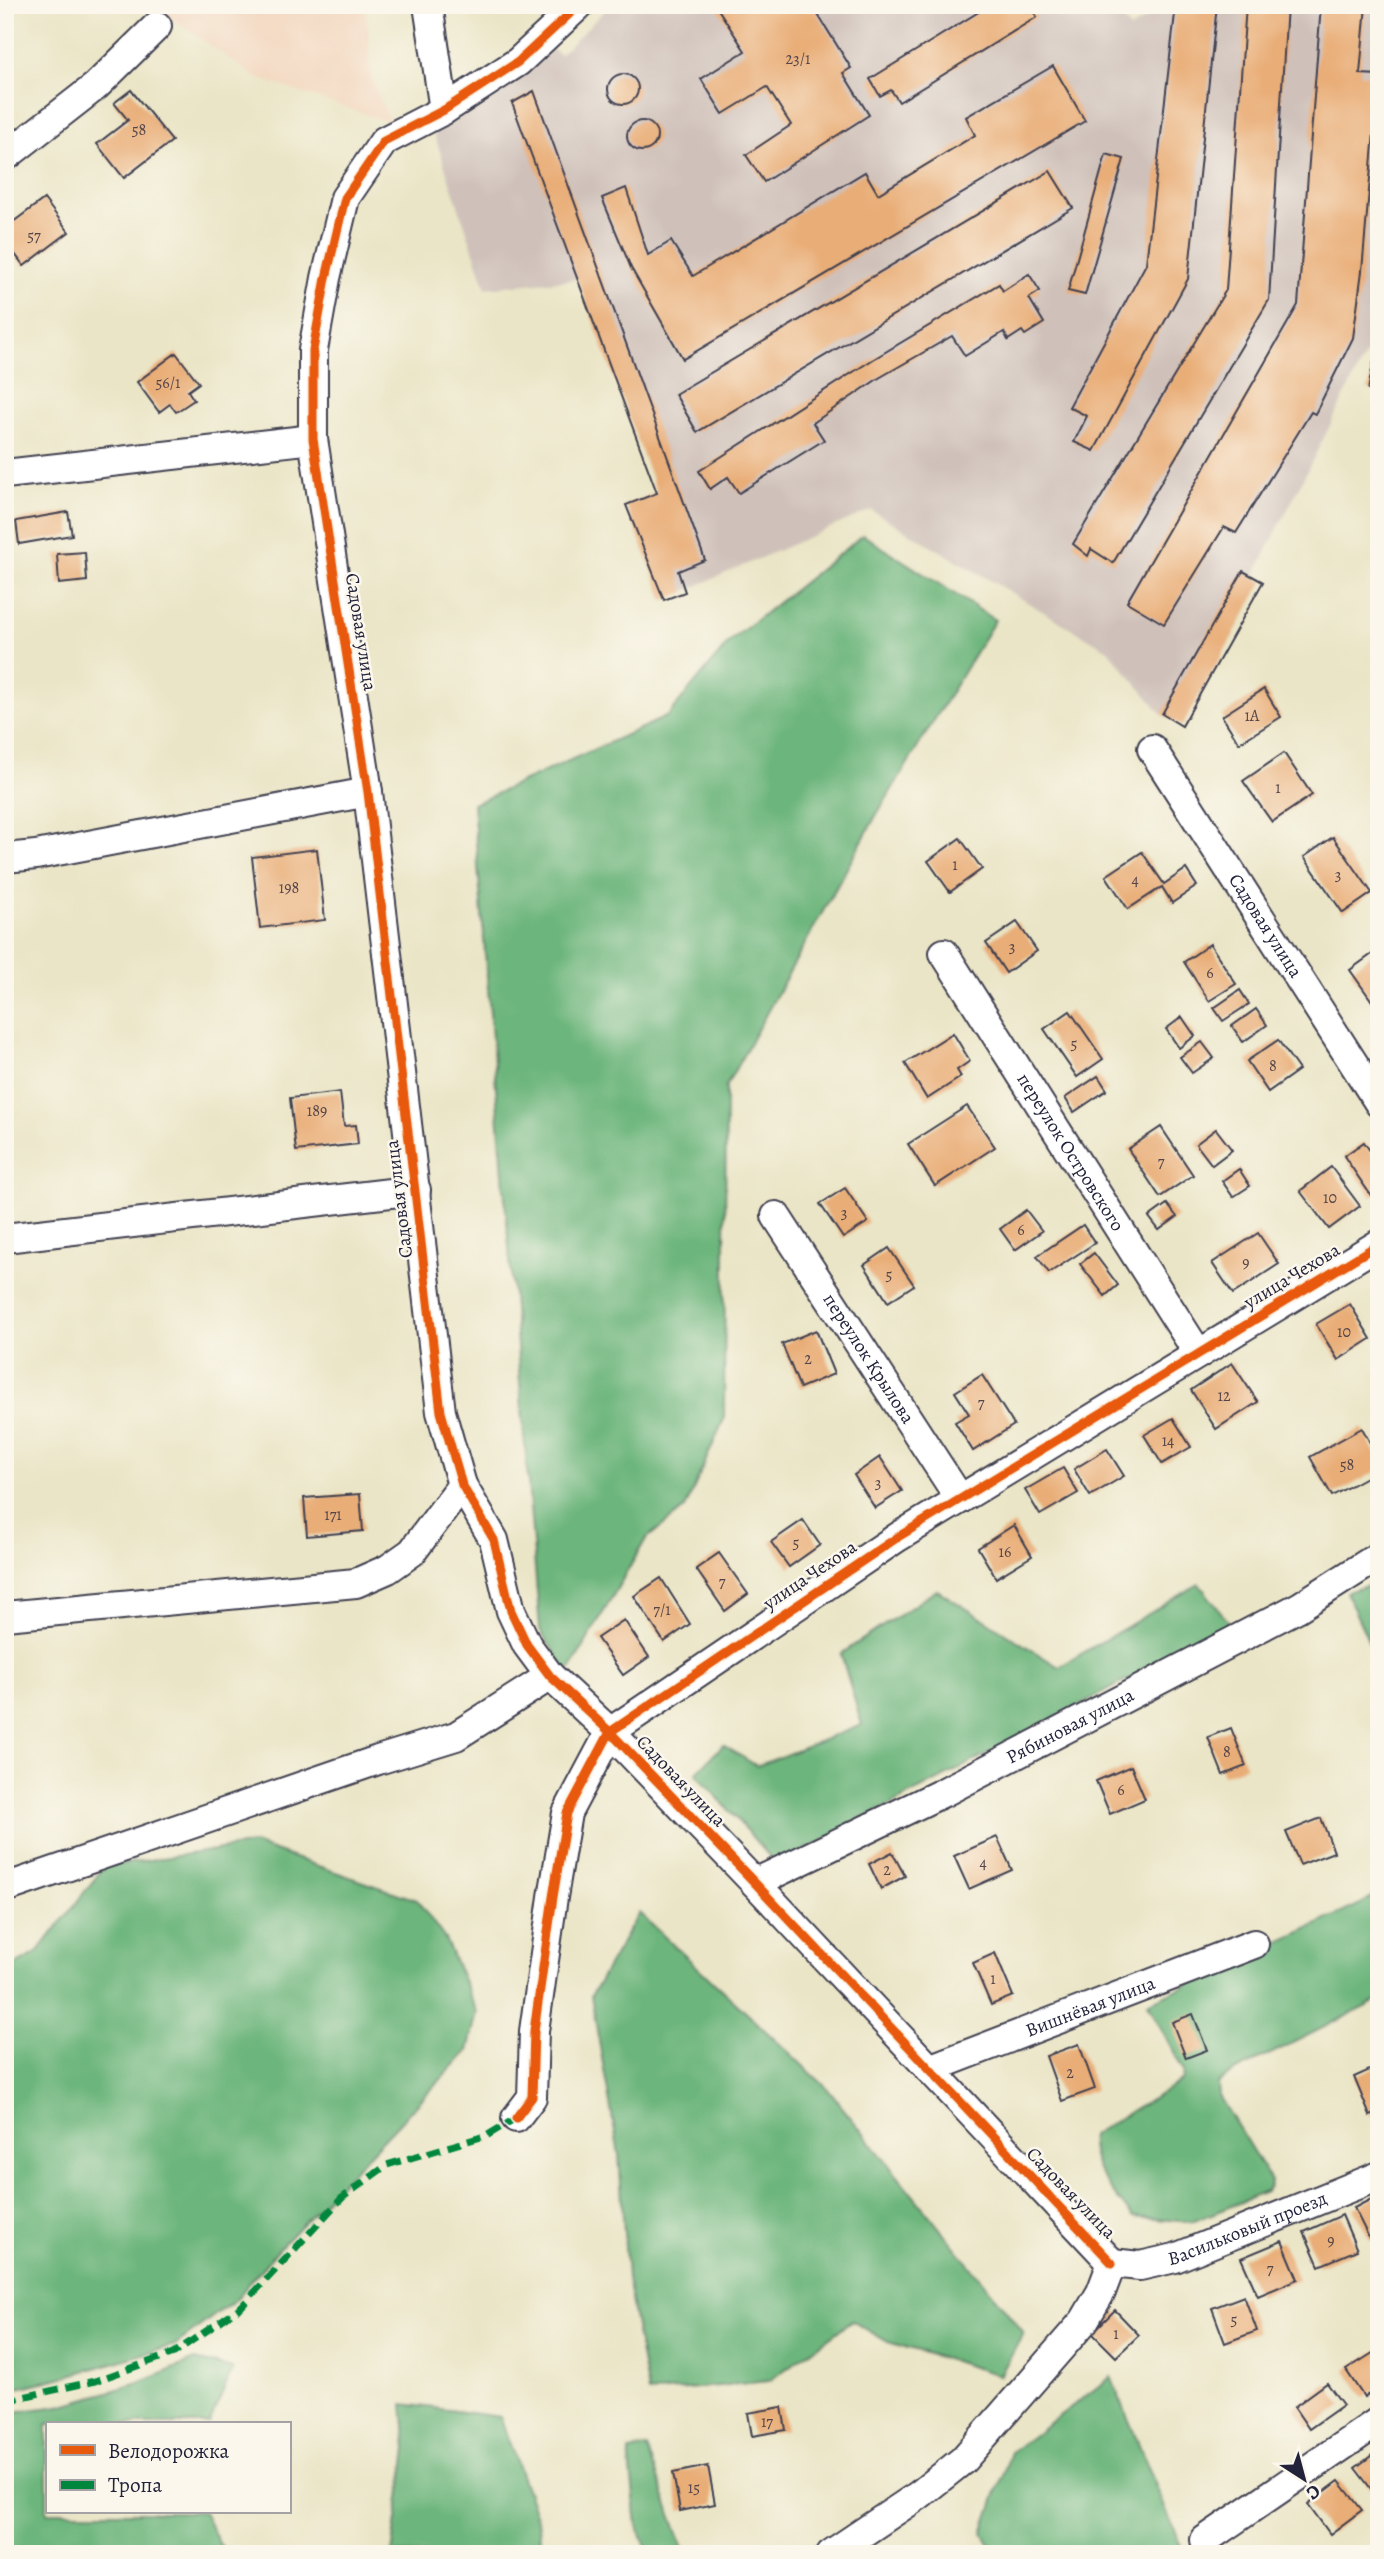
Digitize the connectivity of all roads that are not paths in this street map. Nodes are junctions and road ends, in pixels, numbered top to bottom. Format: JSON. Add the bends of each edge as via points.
{"nodes":[{"id":1,"x":428,"y":5,"type":"edge"},
{"id":2,"x":579,"y":5,"type":"edge"},
{"id":3,"x":157,"y":26,"type":"dead end"},
{"id":4,"x":443,"y":110,"type":"junction"},
{"id":5,"x":5,"y":157,"type":"edge"},
{"id":6,"x":313,"y":439,"type":"junction"},
{"id":7,"x":5,"y":474,"type":"edge"},
{"id":8,"x":1152,"y":749,"type":"dead end"},
{"id":9,"x":368,"y":792,"type":"junction"},
{"id":10,"x":5,"y":858,"type":"edge"},
{"id":11,"x":944,"y":953,"type":"dead end"},
{"id":12,"x":1379,"y":1103,"type":"edge"},
{"id":13,"x":416,"y":1190,"type":"junction"},
{"id":14,"x":776,"y":1216,"type":"dead end"},
{"id":15,"x":5,"y":1238,"type":"edge"},
{"id":16,"x":1379,"y":1244,"type":"edge"},
{"id":17,"x":1198,"y":1353,"type":"junction"},
{"id":18,"x":462,"y":1485,"type":"junction"},
{"id":19,"x":960,"y":1499,"type":"junction"},
{"id":20,"x":1379,"y":1556,"type":"edge"},
{"id":21,"x":5,"y":1616,"type":"edge"},
{"id":22,"x":550,"y":1676,"type":"junction"},
{"id":23,"x":610,"y":1732,"type":"junction"},
{"id":24,"x":755,"y":1883,"type":"junction"},
{"id":25,"x":5,"y":1888,"type":"edge"},
{"id":26,"x":1254,"y":1944,"type":"dead end"},
{"id":27,"x":929,"y":2069,"type":"junction"},
{"id":28,"x":516,"y":2118,"type":"dead end"},
{"id":29,"x":1379,"y":2176,"type":"edge"},
{"id":30,"x":1112,"y":2263,"type":"junction"},
{"id":31,"x":1379,"y":2421,"type":"edge"},
{"id":32,"x":1205,"y":2540,"type":"dead end"},
{"id":33,"x":831,"y":2554,"type":"edge"}],
"edges":[{"from":1,"to":4,"type":"street"},
{"from":2,"to":4,"type":"street","name":"Садовая улица","via":[[518,62]]},
{"from":3,"to":5,"type":"street","via":[[96,86]]},
{"from":4,"to":6,"type":"street","name":"Садовая улица","via":[[384,141],[345,198],[313,350]]},
{"from":6,"to":7,"type":"street"},
{"from":6,"to":9,"type":"street","name":"Садовая улица"},
{"from":8,"to":12,"type":"street","name":"Садовая улица"},
{"from":9,"to":10,"type":"street"},
{"from":9,"to":13,"type":"street","name":"Садовая улица"},
{"from":11,"to":17,"type":"street","name":"переулок Островского"},
{"from":13,"to":15,"type":"street"},
{"from":13,"to":18,"type":"street","name":"Садовая улица","via":[[440,1412]]},
{"from":14,"to":19,"type":"street","name":"переулок Крылова"},
{"from":16,"to":17,"type":"street","name":"улица Чехова"},
{"from":17,"to":19,"type":"street","name":"улица Чехова"},
{"from":18,"to":21,"type":"street","via":[[412,1552],[356,1583]]},
{"from":18,"to":22,"type":"street","name":"Садовая улица","via":[[494,1540],[511,1611],[527,1645]]},
{"from":19,"to":23,"type":"street","name":"улица Чехова"},
{"from":20,"to":24,"type":"street","name":"Рябиновая улица","via":[[1299,1607],[944,1792]]},
{"from":22,"to":23,"type":"street","name":"Садовая улица"},
{"from":22,"to":25,"type":"street","via":[[456,1736]]},
{"from":23,"to":24,"type":"street","name":"Садовая улица"},
{"from":23,"to":28,"type":"street","name":"улица Чехова","via":[[567,1812],[534,2031],[532,2097]]},
{"from":24,"to":27,"type":"street","name":"Садовая улица"},
{"from":26,"to":27,"type":"street","name":"Вишнёвая улица"},
{"from":27,"to":30,"type":"street","name":"Садовая улица"},
{"from":29,"to":30,"type":"street","name":"Васильковый проезд","via":[[1175,2259],[1140,2266]]},
{"from":30,"to":33,"type":"street","via":[[1084,2321],[963,2460]]},
{"from":31,"to":32,"type":"street"}]}
